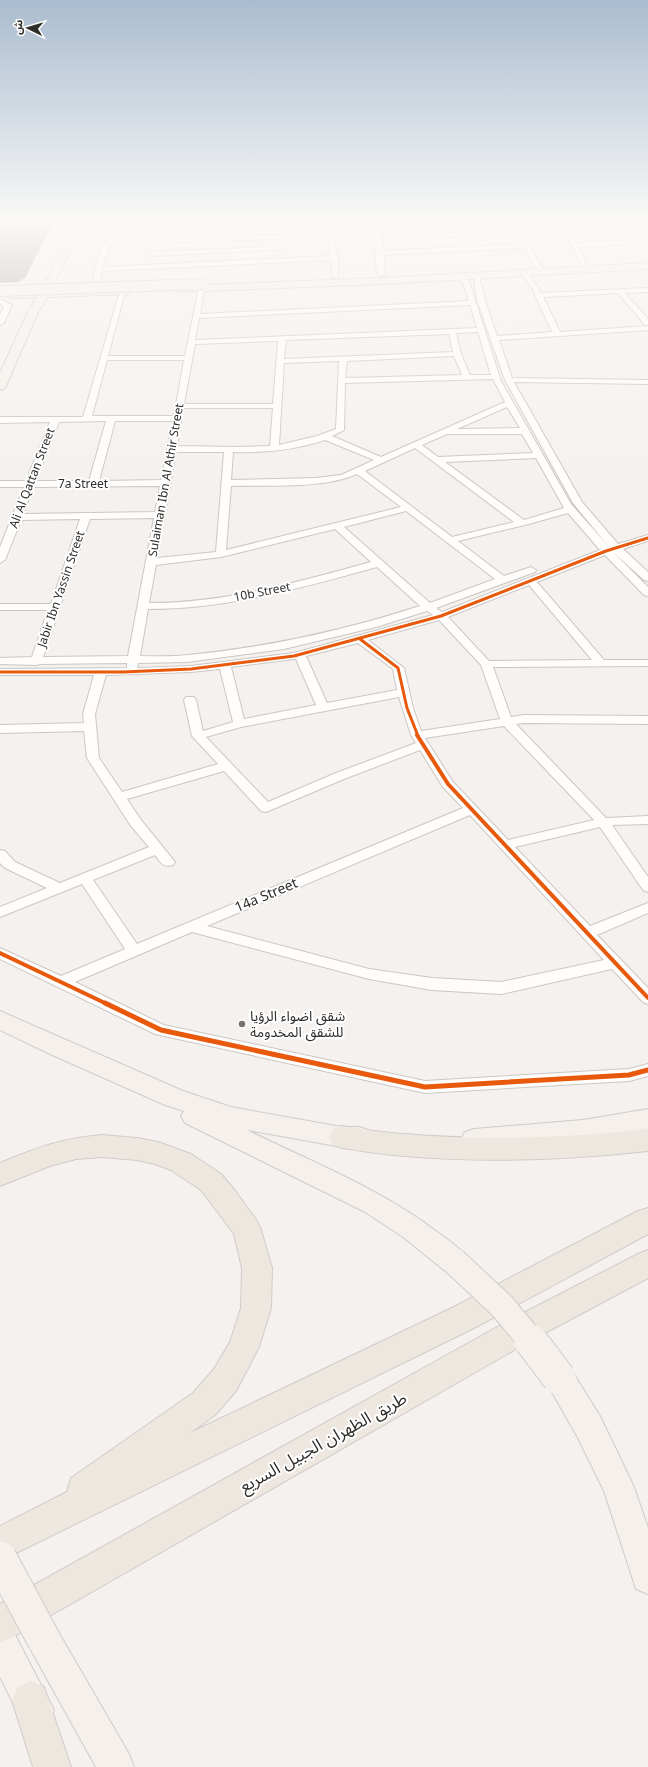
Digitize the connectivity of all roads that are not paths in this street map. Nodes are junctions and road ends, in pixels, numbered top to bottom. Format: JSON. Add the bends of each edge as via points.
{"nodes":[{"id":1,"x":8,"y":305,"type":"edge"},
{"id":2,"x":26,"y":305,"type":"edge"},
{"id":3,"x":32,"y":305,"type":"edge"},
{"id":4,"x":34,"y":305,"type":"edge"},
{"id":5,"x":118,"y":305,"type":"edge"},
{"id":6,"x":198,"y":305,"type":"edge"},
{"id":7,"x":359,"y":305,"type":"edge"},
{"id":8,"x":475,"y":305,"type":"edge"},
{"id":9,"x":478,"y":305,"type":"edge"},
{"id":10,"x":543,"y":305,"type":"edge"},
{"id":11,"x":631,"y":305,"type":"edge"},
{"id":12,"x":30,"y":308,"type":"junction"},
{"id":13,"x":648,"y":309,"type":"edge"},
{"id":14,"x":635,"y":310,"type":"junction"},
{"id":15,"x":196,"y":316,"type":"junction"},
{"id":16,"x":0,"y":323,"type":"edge"},
{"id":17,"x":648,"y":323,"type":"edge"},
{"id":18,"x":648,"y":328,"type":"edge"},
{"id":19,"x":480,"y":330,"type":"junction"},
{"id":20,"x":452,"y":332,"type":"junction"},
{"id":21,"x":556,"y":334,"type":"junction"},
{"id":22,"x":282,"y":338,"type":"junction"},
{"id":23,"x":495,"y":338,"type":"junction"},
{"id":24,"x":191,"y":342,"type":"junction"},
{"id":25,"x":3,"y":353,"type":"dead end"},
{"id":26,"x":457,"y":354,"type":"junction"},
{"id":27,"x":104,"y":358,"type":"junction"},
{"id":28,"x":188,"y":358,"type":"junction"},
{"id":29,"x":343,"y":359,"type":"junction"},
{"id":30,"x":281,"y":361,"type":"junction"},
{"id":31,"x":496,"y":377,"type":"junction"},
{"id":32,"x":467,"y":378,"type":"junction"},
{"id":33,"x":508,"y":380,"type":"junction"},
{"id":34,"x":341,"y":381,"type":"junction"},
{"id":35,"x":648,"y":382,"type":"edge"},
{"id":36,"x":0,"y":386,"type":"edge"},
{"id":37,"x":509,"y":403,"type":"junction"},
{"id":38,"x":180,"y":406,"type":"junction"},
{"id":39,"x":278,"y":406,"type":"junction"},
{"id":40,"x":178,"y":418,"type":"junction"},
{"id":41,"x":87,"y":419,"type":"junction"},
{"id":42,"x":111,"y":419,"type":"junction"},
{"id":43,"x":0,"y":420,"type":"edge"},
{"id":44,"x":55,"y":420,"type":"junction"},
{"id":45,"x":526,"y":431,"type":"junction"},
{"id":46,"x":444,"y":432,"type":"junction"},
{"id":47,"x":326,"y":438,"type":"junction"},
{"id":48,"x":416,"y":445,"type":"junction"},
{"id":49,"x":274,"y":448,"type":"junction"},
{"id":50,"x":172,"y":449,"type":"junction"},
{"id":51,"x":229,"y":449,"type":"junction"},
{"id":52,"x":539,"y":454,"type":"junction"},
{"id":53,"x":382,"y":460,"type":"junction"},
{"id":54,"x":436,"y":460,"type":"junction"},
{"id":55,"x":358,"y":470,"type":"junction"},
{"id":56,"x":166,"y":483,"type":"junction"},
{"id":57,"x":227,"y":483,"type":"junction"},
{"id":58,"x":0,"y":484,"type":"edge"},
{"id":59,"x":30,"y":484,"type":"junction"},
{"id":60,"x":93,"y":484,"type":"junction"},
{"id":61,"x":408,"y":508,"type":"junction"},
{"id":62,"x":571,"y":509,"type":"junction"},
{"id":63,"x":160,"y":515,"type":"junction"},
{"id":64,"x":86,"y":516,"type":"junction"},
{"id":65,"x":17,"y":517,"type":"junction"},
{"id":66,"x":522,"y":523,"type":"junction"},
{"id":67,"x":337,"y":526,"type":"junction"},
{"id":68,"x":648,"y":530,"type":"edge"},
{"id":69,"x":648,"y":538,"type":"edge"},
{"id":70,"x":450,"y":540,"type":"junction"},
{"id":71,"x":608,"y":546,"type":"junction"},
{"id":72,"x":221,"y":554,"type":"junction"},
{"id":73,"x":0,"y":560,"type":"edge"},
{"id":74,"x":152,"y":562,"type":"junction"},
{"id":75,"x":378,"y":563,"type":"junction"},
{"id":76,"x":648,"y":578,"type":"edge"},
{"id":77,"x":503,"y":580,"type":"junction"},
{"id":78,"x":530,"y":580,"type":"junction"},
{"id":79,"x":648,"y":593,"type":"edge"},
{"id":80,"x":143,"y":606,"type":"junction"},
{"id":81,"x":0,"y":607,"type":"edge"},
{"id":82,"x":55,"y":607,"type":"junction"},
{"id":83,"x":428,"y":607,"type":"junction"},
{"id":84,"x":441,"y":616,"type":"junction"},
{"id":85,"x":360,"y":639,"type":"junction"},
{"id":86,"x":300,"y":655,"type":"junction"},
{"id":87,"x":134,"y":659,"type":"junction"},
{"id":88,"x":0,"y":661,"type":"edge"},
{"id":89,"x":36,"y":662,"type":"junction"},
{"id":90,"x":601,"y":663,"type":"junction"},
{"id":91,"x":648,"y":663,"type":"edge"},
{"id":92,"x":486,"y":664,"type":"junction"},
{"id":93,"x":225,"y":665,"type":"junction"},
{"id":94,"x":101,"y":671,"type":"junction"},
{"id":95,"x":131,"y":671,"type":"junction"},
{"id":96,"x":0,"y":672,"type":"edge"},
{"id":97,"x":404,"y":692,"type":"junction"},
{"id":98,"x":190,"y":700,"type":"dead end"},
{"id":99,"x":323,"y":707,"type":"junction"},
{"id":100,"x":648,"y":720,"type":"edge"},
{"id":101,"x":507,"y":722,"type":"junction"},
{"id":102,"x":238,"y":724,"type":"junction"},
{"id":103,"x":90,"y":727,"type":"junction"},
{"id":104,"x":0,"y":729,"type":"edge"},
{"id":105,"x":198,"y":736,"type":"junction"},
{"id":106,"x":420,"y":740,"type":"junction"},
{"id":107,"x":226,"y":766,"type":"junction"},
{"id":108,"x":119,"y":797,"type":"junction"},
{"id":109,"x":472,"y":809,"type":"junction"},
{"id":110,"x":648,"y":820,"type":"edge"},
{"id":111,"x":604,"y":822,"type":"junction"},
{"id":112,"x":505,"y":844,"type":"junction"},
{"id":113,"x":157,"y":849,"type":"junction"},
{"id":114,"x":0,"y":854,"type":"edge"},
{"id":115,"x":168,"y":862,"type":"dead end"},
{"id":116,"x":85,"y":878,"type":"junction"},
{"id":117,"x":648,"y":887,"type":"edge"},
{"id":118,"x":59,"y":888,"type":"junction"},
{"id":119,"x":648,"y":908,"type":"edge"},
{"id":120,"x":0,"y":912,"type":"edge"},
{"id":121,"x":191,"y":927,"type":"junction"},
{"id":122,"x":588,"y":934,"type":"junction"},
{"id":123,"x":134,"y":950,"type":"junction"},
{"id":124,"x":0,"y":953,"type":"edge"},
{"id":125,"x":615,"y":963,"type":"junction"},
{"id":126,"x":61,"y":982,"type":"junction"},
{"id":127,"x":648,"y":998,"type":"edge"},
{"id":128,"x":0,"y":1020,"type":"edge"},
{"id":129,"x":46,"y":1042,"type":"junction"},
{"id":130,"x":648,"y":1070,"type":"edge"},
{"id":131,"x":648,"y":1118,"type":"edge"},
{"id":132,"x":342,"y":1137,"type":"junction"},
{"id":133,"x":648,"y":1140,"type":"edge"},
{"id":134,"x":0,"y":1175,"type":"edge"},
{"id":135,"x":648,"y":1220,"type":"edge"},
{"id":136,"x":648,"y":1263,"type":"edge"},
{"id":137,"x":33,"y":1527,"type":"junction"},
{"id":138,"x":0,"y":1544,"type":"edge"},
{"id":139,"x":0,"y":1558,"type":"edge"},
{"id":140,"x":648,"y":1577,"type":"edge"},
{"id":141,"x":2,"y":1639,"type":"edge"},
{"id":142,"x":31,"y":1700,"type":"junction"},
{"id":143,"x":52,"y":1767,"type":"edge"},
{"id":144,"x":66,"y":1767,"type":"edge"},
{"id":145,"x":116,"y":1767,"type":"edge"}],
"edges":[{"from":1,"to":16,"type":"street"},
{"from":2,"to":12,"type":"main road"},
{"from":3,"to":12,"type":"main road"},
{"from":4,"to":12,"type":"main road"},
{"from":5,"to":27,"type":"street"},
{"from":6,"to":15,"type":"street","name":"Sulaiman Ibn Al Athir Street"},
{"from":7,"to":15,"type":"street"},
{"from":8,"to":19,"type":"street"},
{"from":9,"to":23,"type":"street"},
{"from":10,"to":21,"type":"street"},
{"from":11,"to":14,"type":"street"},
{"from":12,"to":25,"type":"main road"},
{"from":12,"to":36,"type":"main road"},
{"from":13,"to":14,"type":"street"},
{"from":14,"to":17,"type":"street"},
{"from":15,"to":24,"type":"street","name":"Sulaiman Ibn Al Athir Street"},
{"from":18,"to":21,"type":"street"},
{"from":19,"to":20,"type":"street"},
{"from":19,"to":31,"type":"street"},
{"from":20,"to":22,"type":"street"},
{"from":20,"to":26,"type":"street"},
{"from":21,"to":23,"type":"street"},
{"from":22,"to":24,"type":"street"},
{"from":22,"to":30,"type":"street"},
{"from":23,"to":33,"type":"street"},
{"from":24,"to":28,"type":"street","name":"Sulaiman Ibn Al Athir Street"},
{"from":26,"to":29,"type":"street"},
{"from":26,"to":32,"type":"street"},
{"from":27,"to":28,"type":"street"},
{"from":27,"to":41,"type":"street"},
{"from":28,"to":38,"type":"street","name":"Sulaiman Ibn Al Athir Street"},
{"from":29,"to":30,"type":"street"},
{"from":29,"to":34,"type":"street"},
{"from":30,"to":39,"type":"street"},
{"from":31,"to":32,"type":"street"},
{"from":31,"to":37,"type":"street"},
{"from":32,"to":34,"type":"street"},
{"from":33,"to":35,"type":"street"},
{"from":33,"to":71,"type":"street","via":[[578,503]]},
{"from":34,"to":47,"type":"street","via":[[340,430]]},
{"from":37,"to":45,"type":"street"},
{"from":37,"to":46,"type":"street"},
{"from":38,"to":39,"type":"street"},
{"from":38,"to":40,"type":"street","name":"Sulaiman Ibn Al Athir Street"},
{"from":39,"to":49,"type":"street"},
{"from":40,"to":42,"type":"street"},
{"from":40,"to":50,"type":"street","name":"Sulaiman Ibn Al Athir Street"},
{"from":41,"to":42,"type":"street"},
{"from":41,"to":44,"type":"street"},
{"from":42,"to":60,"type":"street"},
{"from":43,"to":44,"type":"street"},
{"from":44,"to":59,"type":"street","name":"Ali Al Qattan Street"},
{"from":45,"to":46,"type":"street"},
{"from":45,"to":52,"type":"street"},
{"from":46,"to":48,"type":"street"},
{"from":47,"to":49,"type":"street","via":[[296,446]]},
{"from":47,"to":53,"type":"street"},
{"from":48,"to":53,"type":"street"},
{"from":48,"to":54,"type":"street"},
{"from":49,"to":51,"type":"street"},
{"from":50,"to":51,"type":"street"},
{"from":50,"to":56,"type":"street","name":"Sulaiman Ibn Al Athir Street"},
{"from":51,"to":57,"type":"street"},
{"from":52,"to":54,"type":"street"},
{"from":52,"to":62,"type":"street"},
{"from":53,"to":55,"type":"street"},
{"from":54,"to":66,"type":"street"},
{"from":55,"to":57,"type":"street","via":[[343,477],[316,481]]},
{"from":55,"to":61,"type":"street"},
{"from":56,"to":60,"type":"street","name":"7a Street"},
{"from":56,"to":63,"type":"street","name":"Sulaiman Ibn Al Athir Street"},
{"from":57,"to":72,"type":"street"},
{"from":58,"to":59,"type":"street","name":"7a Street"},
{"from":59,"to":60,"type":"street","name":"7a Street"},
{"from":59,"to":65,"type":"street","name":"Ali Al Qattan Street"},
{"from":61,"to":67,"type":"street"},
{"from":61,"to":70,"type":"street"},
{"from":62,"to":66,"type":"street"},
{"from":62,"to":71,"type":"street"},
{"from":63,"to":64,"type":"street"},
{"from":63,"to":74,"type":"street","name":"Sulaiman Ibn Al Athir Street"},
{"from":64,"to":65,"type":"street"},
{"from":64,"to":82,"type":"street","name":"Jabir Ibn Yassin Street"},
{"from":65,"to":73,"type":"street","name":"Ali Al Qattan Street"},
{"from":66,"to":70,"type":"street"},
{"from":67,"to":72,"type":"street"},
{"from":67,"to":75,"type":"street"},
{"from":68,"to":71,"type":"street"},
{"from":69,"to":71,"type":"street"},
{"from":70,"to":77,"type":"street"},
{"from":71,"to":76,"type":"street"},
{"from":71,"to":77,"type":"street"},
{"from":71,"to":78,"type":"street"},
{"from":71,"to":79,"type":"street"},
{"from":72,"to":74,"type":"street"},
{"from":74,"to":80,"type":"street","name":"Sulaiman Ibn Al Athir Street"},
{"from":75,"to":80,"type":"street","name":"10b Street","via":[[280,590],[192,605]]},
{"from":75,"to":83,"type":"street"},
{"from":77,"to":83,"type":"street"},
{"from":78,"to":84,"type":"street"},
{"from":78,"to":90,"type":"street"},
{"from":80,"to":87,"type":"street","name":"Sulaiman Ibn Al Athir Street"},
{"from":81,"to":82,"type":"street"},
{"from":82,"to":89,"type":"street","name":"Jabir Ibn Yassin Street"},
{"from":83,"to":84,"type":"street"},
{"from":83,"to":87,"type":"street","via":[[372,625],[284,646],[187,659]]},
{"from":84,"to":85,"type":"street"},
{"from":84,"to":92,"type":"street"},
{"from":85,"to":86,"type":"street"},
{"from":85,"to":97,"type":"street","via":[[398,668]]},
{"from":86,"to":93,"type":"street"},
{"from":86,"to":99,"type":"street"},
{"from":87,"to":89,"type":"street"},
{"from":87,"to":95,"type":"street","name":"Sulaiman Ibn Al Athir Street"},
{"from":88,"to":89,"type":"street"},
{"from":90,"to":91,"type":"street"},
{"from":90,"to":92,"type":"street"},
{"from":92,"to":101,"type":"street"},
{"from":93,"to":95,"type":"street"},
{"from":93,"to":102,"type":"street"},
{"from":94,"to":95,"type":"street"},
{"from":94,"to":96,"type":"street"},
{"from":94,"to":103,"type":"street","via":[[89,714]]},
{"from":97,"to":99,"type":"street"},
{"from":97,"to":106,"type":"street","via":[[407,708]]},
{"from":98,"to":105,"type":"street"},
{"from":99,"to":102,"type":"street"},
{"from":100,"to":101,"type":"street","via":[[524,719]]},
{"from":101,"to":106,"type":"street"},
{"from":101,"to":111,"type":"street"},
{"from":102,"to":105,"type":"street"},
{"from":103,"to":104,"type":"street"},
{"from":103,"to":108,"type":"street","via":[[94,758]]},
{"from":105,"to":107,"type":"street"},
{"from":106,"to":107,"type":"street","via":[[266,808]]},
{"from":106,"to":109,"type":"street","via":[[448,784]]},
{"from":107,"to":108,"type":"street"},
{"from":108,"to":113,"type":"street"},
{"from":109,"to":112,"type":"street"},
{"from":109,"to":121,"type":"street","name":"14a Street"},
{"from":110,"to":111,"type":"street"},
{"from":111,"to":112,"type":"street"},
{"from":111,"to":117,"type":"street"},
{"from":112,"to":122,"type":"street"},
{"from":113,"to":115,"type":"street"},
{"from":113,"to":116,"type":"street"},
{"from":114,"to":118,"type":"street","via":[[10,865]]},
{"from":116,"to":118,"type":"street"},
{"from":116,"to":123,"type":"street"},
{"from":118,"to":120,"type":"street"},
{"from":119,"to":122,"type":"street"},
{"from":121,"to":123,"type":"street","name":"14a Street"},
{"from":121,"to":125,"type":"street","via":[[369,974],[432,984],[500,988]]},
{"from":122,"to":125,"type":"street"},
{"from":123,"to":126,"type":"street","name":"14a Street"},
{"from":124,"to":126,"type":"street"},
{"from":125,"to":127,"type":"street"},
{"from":126,"to":130,"type":"street","via":[[161,1030],[425,1087],[629,1075]]},
{"from":128,"to":129,"type":"main road"},
{"from":129,"to":132,"type":"main road","via":[[174,1098],[231,1117]]},
{"from":129,"to":140,"type":"main road","bridge":true,"via":[[374,1204],[413,1229],[454,1261],[502,1306],[559,1378],[589,1427],[618,1487]]},
{"from":131,"to":132,"type":"main road","via":[[631,1123],[522,1137]]},
{"from":132,"to":133,"type":"highway","via":[[412,1146],[481,1150],[552,1149]]},
{"from":134,"to":137,"type":"highway","via":[[45,1156],[76,1148],[102,1146],[158,1153],[181,1162],[211,1182],[247,1230],[257,1268],[256,1308],[244,1347],[226,1380],[204,1404]]},
{"from":135,"to":137,"type":"highway","via":[[465,1317]]},
{"from":136,"to":141,"type":"highway","name":"طريق الظهران الجبيل السريع","via":[[519,1331]]},
{"from":137,"to":138,"type":"highway"},
{"from":139,"to":145,"type":"main road","bridge":true},
{"from":141,"to":142,"type":"main road"},
{"from":142,"to":143,"type":"highway"},
{"from":142,"to":144,"type":"main road"}]}
